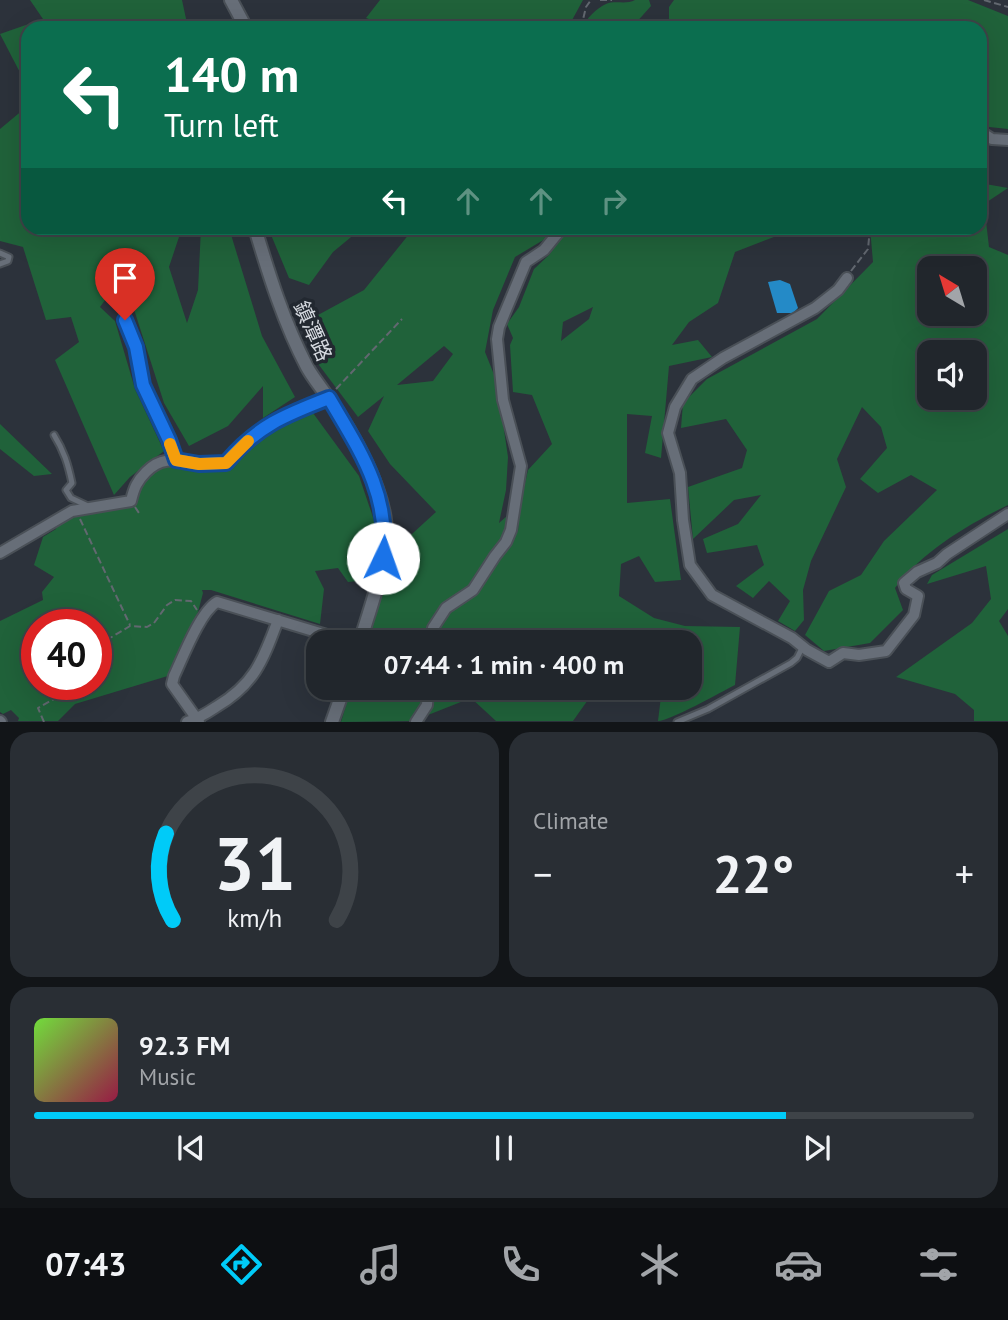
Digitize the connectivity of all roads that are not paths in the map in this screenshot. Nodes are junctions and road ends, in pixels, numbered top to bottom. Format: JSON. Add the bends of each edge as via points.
{"nodes":[{"id":1,"x":231,"y":0,"type":"edge"},
{"id":2,"x":242,"y":21,"type":"edge"},
{"id":3,"x":987,"y":136,"type":"edge"},
{"id":4,"x":1008,"y":140,"type":"edge"},
{"id":5,"x":257,"y":235,"type":"edge"},
{"id":6,"x":556,"y":235,"type":"edge"},
{"id":7,"x":0,"y":253,"type":"edge"},
{"id":8,"x":0,"y":264,"type":"edge"},
{"id":9,"x":846,"y":278,"type":"road end"},
{"id":10,"x":125,"y":320,"type":"dead end"},
{"id":11,"x":329,"y":398,"type":"junction"},
{"id":12,"x":54,"y":435,"type":"dead end"},
{"id":13,"x":176,"y":460,"type":"junction"},
{"id":14,"x":90,"y":507,"type":"junction"},
{"id":15,"x":1008,"y":513,"type":"edge"},
{"id":16,"x":0,"y":553,"type":"edge"},
{"id":17,"x":278,"y":620,"type":"junction"},
{"id":18,"x":311,"y":630,"type":"edge"},
{"id":19,"x":363,"y":630,"type":"edge"},
{"id":20,"x":433,"y":630,"type":"edge"},
{"id":21,"x":803,"y":646,"type":"junction"},
{"id":22,"x":340,"y":700,"type":"edge"},
{"id":23,"x":427,"y":700,"type":"edge"},
{"id":24,"x":194,"y":720,"type":"edge"},
{"id":25,"x":332,"y":722,"type":"edge"},
{"id":26,"x":416,"y":722,"type":"edge"},
{"id":27,"x":677,"y":722,"type":"edge"}],
"edges":[{"from":1,"to":2,"type":"street"},
{"from":3,"to":4,"type":"street"},
{"from":5,"to":11,"type":"street","name":"鎮潭路","via":[[287,324],[307,367]]},
{"from":6,"to":20,"type":"street","via":[[526,262],[497,339],[503,400],[521,466],[511,530],[473,590],[446,608]]},
{"from":7,"to":8,"type":"lane","via":[[9,257]]},
{"from":9,"to":21,"type":"street","via":[[815,308],[692,379],[675,407],[668,433],[680,473],[690,565],[712,595]]},
{"from":10,"to":13,"type":"lane","via":[[143,385]]},
{"from":11,"to":13,"type":"street","via":[[267,425],[226,463]]},
{"from":11,"to":19,"type":"street","name":"鎮潭路","via":[[359,448],[386,532]]},
{"from":12,"to":14,"type":"lane","via":[[65,451],[72,482],[65,490]]},
{"from":13,"to":14,"type":"street","via":[[151,467],[134,486],[131,501]]},
{"from":14,"to":16,"type":"street","via":[[72,511]]},
{"from":15,"to":21,"type":"street","via":[[904,583],[918,596],[915,615],[886,651],[843,653],[829,662]]},
{"from":17,"to":18,"type":"street"},
{"from":17,"to":24,"type":"street","via":[[261,664],[248,682],[236,696]]},
{"from":17,"to":24,"type":"street","via":[[213,604],[172,684]]},
{"from":21,"to":27,"type":"lane","via":[[791,663]]},
{"from":22,"to":25,"type":"street"},
{"from":23,"to":26,"type":"street"}]}
